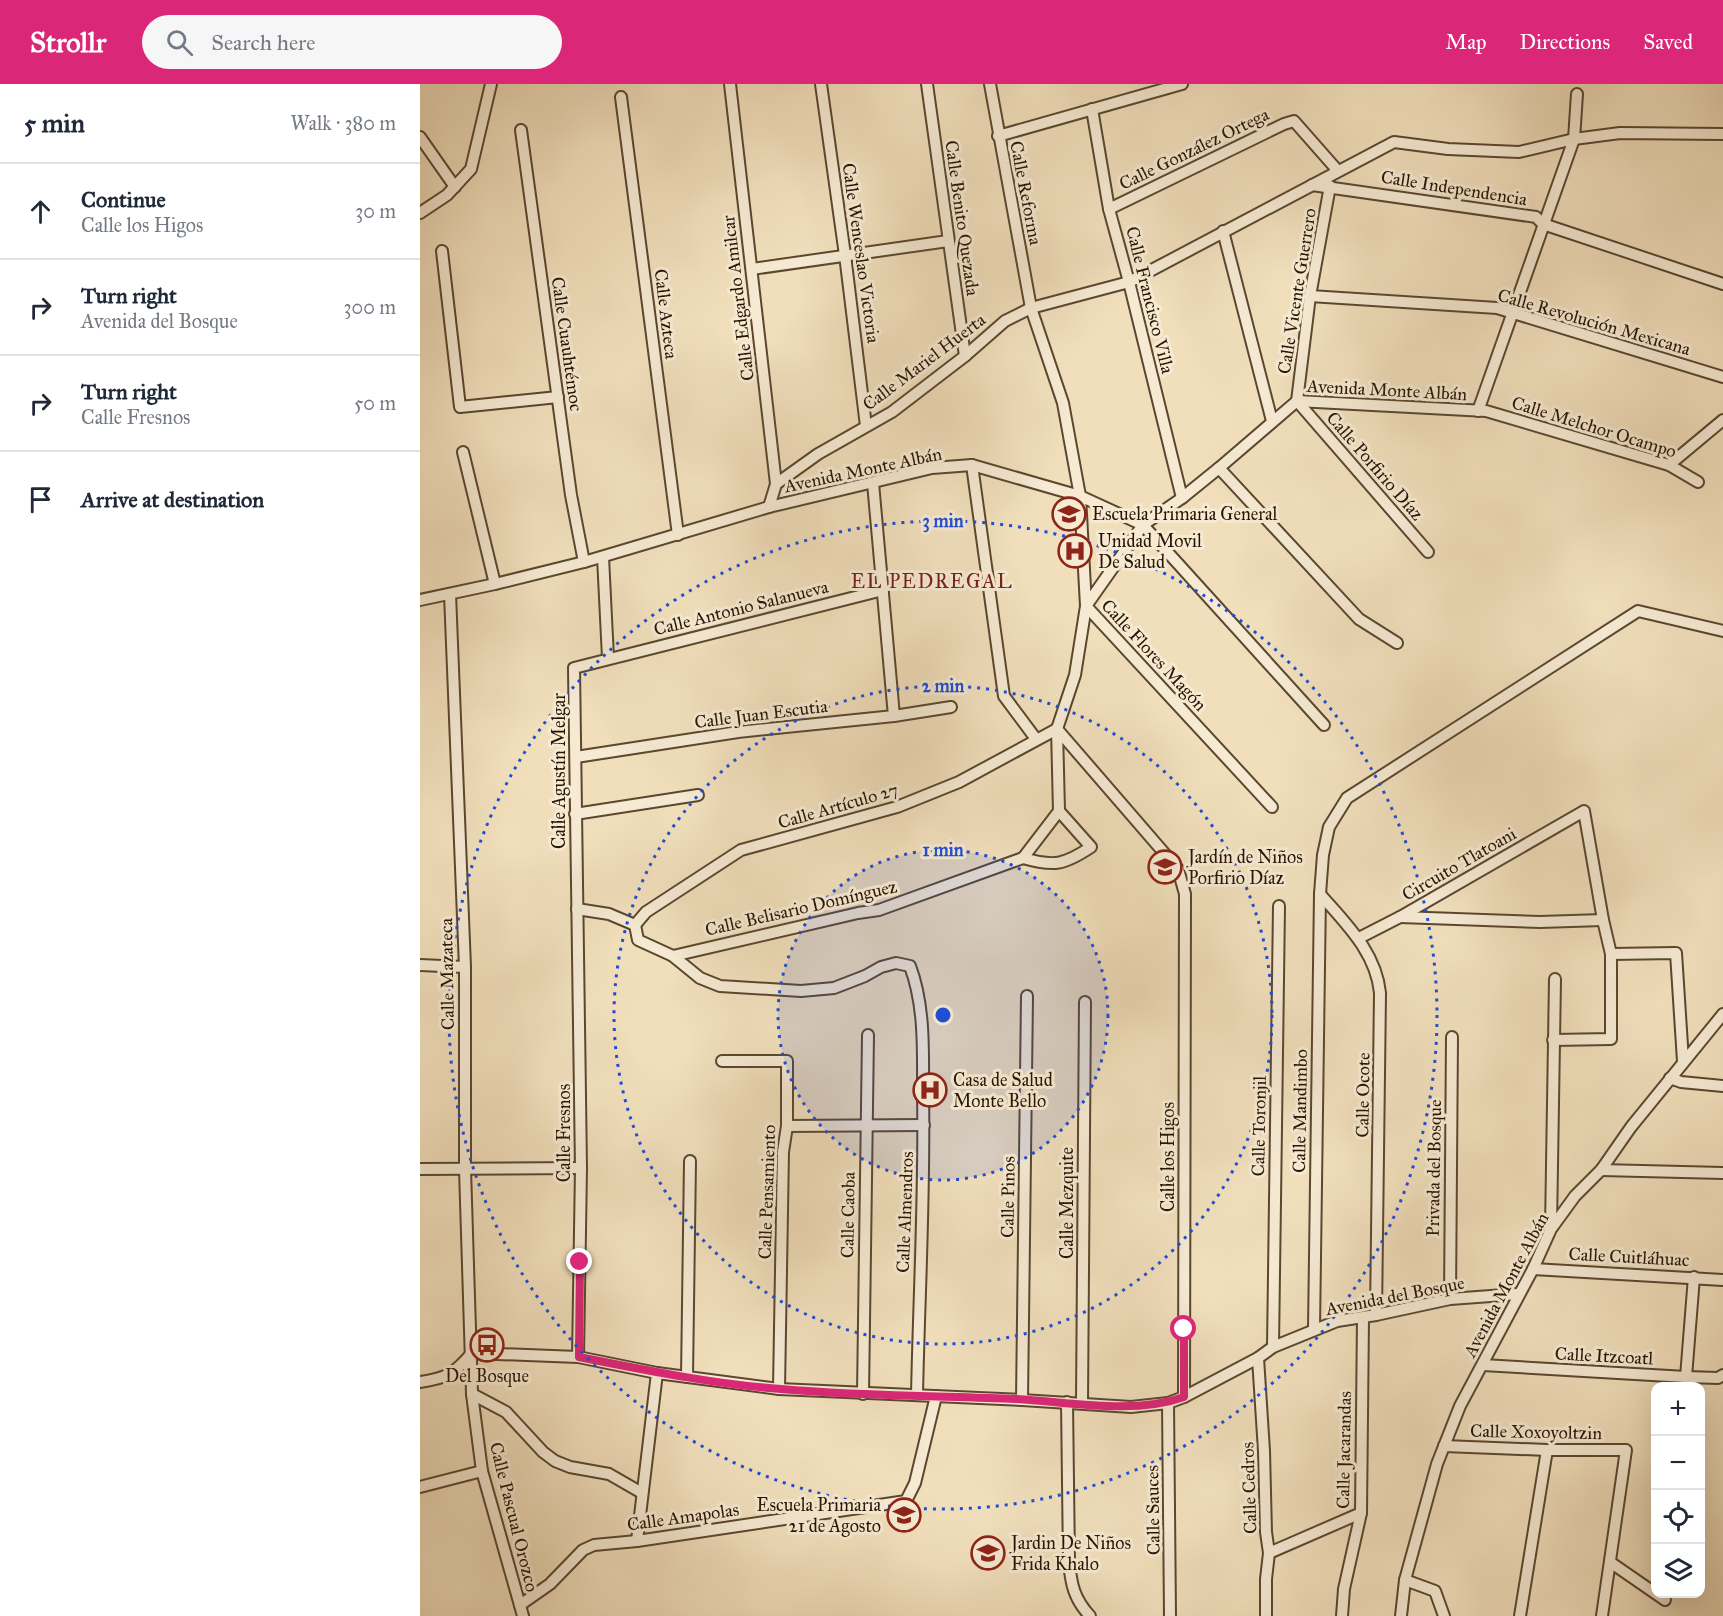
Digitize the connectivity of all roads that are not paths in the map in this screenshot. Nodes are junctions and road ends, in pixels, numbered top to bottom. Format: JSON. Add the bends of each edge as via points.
{"nodes":[{"id":1,"x":491,"y":84,"type":"edge"},
{"id":2,"x":730,"y":84,"type":"edge"},
{"id":3,"x":821,"y":84,"type":"edge"},
{"id":4,"x":927,"y":84,"type":"edge"},
{"id":5,"x":990,"y":84,"type":"edge"},
{"id":6,"x":1175,"y":85,"type":"edge"},
{"id":7,"x":1577,"y":94,"type":"dead end"},
{"id":8,"x":621,"y":97,"type":"dead end"},
{"id":9,"x":1092,"y":109,"type":"junction"},
{"id":10,"x":520,"y":130,"type":"dead end"},
{"id":11,"x":1723,"y":134,"type":"edge"},
{"id":12,"x":998,"y":136,"type":"junction"},
{"id":13,"x":420,"y":137,"type":"edge"},
{"id":14,"x":1574,"y":139,"type":"junction"},
{"id":15,"x":1338,"y":171,"type":"junction"},
{"id":16,"x":1311,"y":185,"type":"junction"},
{"id":17,"x":1330,"y":186,"type":"junction"},
{"id":18,"x":454,"y":187,"type":"junction"},
{"id":19,"x":1109,"y":209,"type":"junction"},
{"id":20,"x":420,"y":213,"type":"edge"},
{"id":21,"x":1542,"y":224,"type":"junction"},
{"id":22,"x":1223,"y":231,"type":"junction"},
{"id":23,"x":948,"y":240,"type":"junction"},
{"id":24,"x":442,"y":251,"type":"dead end"},
{"id":25,"x":845,"y":255,"type":"junction"},
{"id":26,"x":752,"y":269,"type":"junction"},
{"id":27,"x":1130,"y":282,"type":"junction"},
{"id":28,"x":1723,"y":284,"type":"edge"},
{"id":29,"x":1310,"y":296,"type":"junction"},
{"id":30,"x":1031,"y":308,"type":"junction"},
{"id":31,"x":1512,"y":314,"type":"junction"},
{"id":32,"x":965,"y":356,"type":"junction"},
{"id":33,"x":1723,"y":377,"type":"edge"},
{"id":34,"x":558,"y":397,"type":"junction"},
{"id":35,"x":1297,"y":401,"type":"junction"},
{"id":36,"x":1478,"y":411,"type":"junction"},
{"id":37,"x":1723,"y":420,"type":"edge"},
{"id":38,"x":1272,"y":421,"type":"junction"},
{"id":39,"x":866,"y":426,"type":"junction"},
{"id":40,"x":463,"y":452,"type":"dead end"},
{"id":41,"x":972,"y":465,"type":"junction"},
{"id":42,"x":1669,"y":465,"type":"junction"},
{"id":43,"x":1219,"y":468,"type":"junction"},
{"id":44,"x":1698,"y":482,"type":"dead end"},
{"id":45,"x":873,"y":483,"type":"junction"},
{"id":46,"x":776,"y":484,"type":"junction"},
{"id":47,"x":1080,"y":496,"type":"junction"},
{"id":48,"x":1182,"y":498,"type":"junction"},
{"id":49,"x":769,"y":507,"type":"junction"},
{"id":50,"x":1143,"y":525,"type":"junction"},
{"id":51,"x":678,"y":536,"type":"junction"},
{"id":52,"x":1428,"y":552,"type":"dead end"},
{"id":53,"x":603,"y":556,"type":"junction"},
{"id":54,"x":584,"y":562,"type":"junction"},
{"id":55,"x":495,"y":584,"type":"junction"},
{"id":56,"x":883,"y":590,"type":"junction"},
{"id":57,"x":450,"y":594,"type":"junction"},
{"id":58,"x":420,"y":600,"type":"edge"},
{"id":59,"x":1086,"y":606,"type":"junction"},
{"id":60,"x":1723,"y":631,"type":"edge"},
{"id":61,"x":1397,"y":643,"type":"dead end"},
{"id":62,"x":608,"y":658,"type":"junction"},
{"id":63,"x":951,"y":707,"type":"dead end"},
{"id":64,"x":894,"y":716,"type":"junction"},
{"id":65,"x":1324,"y":725,"type":"dead end"},
{"id":66,"x":1057,"y":729,"type":"junction"},
{"id":67,"x":1036,"y":739,"type":"junction"},
{"id":68,"x":576,"y":757,"type":"junction"},
{"id":69,"x":698,"y":795,"type":"dead end"},
{"id":70,"x":1272,"y":807,"type":"dead end"},
{"id":71,"x":1059,"y":811,"type":"junction"},
{"id":72,"x":575,"y":814,"type":"junction"},
{"id":73,"x":1023,"y":858,"type":"junction"},
{"id":74,"x":1320,"y":894,"type":"junction"},
{"id":75,"x":1279,"y":906,"type":"dead end"},
{"id":76,"x":577,"y":909,"type":"junction"},
{"id":77,"x":1400,"y":917,"type":"junction"},
{"id":78,"x":1603,"y":920,"type":"junction"},
{"id":79,"x":635,"y":924,"type":"junction"},
{"id":80,"x":1359,"y":938,"type":"junction"},
{"id":81,"x":1611,"y":954,"type":"junction"},
{"id":82,"x":673,"y":956,"type":"junction"},
{"id":83,"x":420,"y":965,"type":"edge"},
{"id":84,"x":465,"y":967,"type":"junction"},
{"id":85,"x":1555,"y":979,"type":"dead end"},
{"id":86,"x":1027,"y":996,"type":"dead end"},
{"id":87,"x":1085,"y":1002,"type":"dead end"},
{"id":88,"x":1723,"y":1014,"type":"edge"},
{"id":89,"x":868,"y":1035,"type":"dead end"},
{"id":90,"x":1452,"y":1037,"type":"dead end"},
{"id":91,"x":1553,"y":1040,"type":"junction"},
{"id":92,"x":722,"y":1061,"type":"dead end"},
{"id":93,"x":1683,"y":1061,"type":"junction"},
{"id":94,"x":1670,"y":1078,"type":"junction"},
{"id":95,"x":1723,"y":1086,"type":"edge"},
{"id":96,"x":866,"y":1124,"type":"junction"},
{"id":97,"x":924,"y":1125,"type":"junction"},
{"id":98,"x":787,"y":1126,"type":"junction"},
{"id":99,"x":690,"y":1161,"type":"dead end"},
{"id":100,"x":581,"y":1168,"type":"junction"},
{"id":101,"x":420,"y":1169,"type":"edge"},
{"id":102,"x":465,"y":1169,"type":"junction"},
{"id":103,"x":1601,"y":1170,"type":"junction"},
{"id":104,"x":1723,"y":1173,"type":"edge"},
{"id":105,"x":1551,"y":1229,"type":"junction"},
{"id":106,"x":1533,"y":1269,"type":"junction"},
{"id":107,"x":1694,"y":1277,"type":"junction"},
{"id":108,"x":1723,"y":1280,"type":"edge"},
{"id":109,"x":1518,"y":1294,"type":"junction"},
{"id":110,"x":1450,"y":1299,"type":"junction"},
{"id":111,"x":1376,"y":1315,"type":"junction"},
{"id":112,"x":1363,"y":1318,"type":"junction"},
{"id":113,"x":1314,"y":1329,"type":"junction"},
{"id":114,"x":1273,"y":1347,"type":"junction"},
{"id":115,"x":472,"y":1353,"type":"junction"},
{"id":116,"x":579,"y":1357,"type":"junction"},
{"id":117,"x":1258,"y":1358,"type":"junction"},
{"id":118,"x":1483,"y":1365,"type":"junction"},
{"id":119,"x":657,"y":1373,"type":"junction"},
{"id":120,"x":1723,"y":1375,"type":"edge"},
{"id":121,"x":687,"y":1377,"type":"junction"},
{"id":122,"x":1686,"y":1377,"type":"junction"},
{"id":123,"x":420,"y":1383,"type":"edge"},
{"id":124,"x":779,"y":1389,"type":"junction"},
{"id":125,"x":471,"y":1394,"type":"junction"},
{"id":126,"x":863,"y":1394,"type":"junction"},
{"id":127,"x":917,"y":1395,"type":"junction"},
{"id":128,"x":936,"y":1396,"type":"junction"},
{"id":129,"x":1184,"y":1397,"type":"junction"},
{"id":130,"x":1022,"y":1400,"type":"junction"},
{"id":131,"x":1067,"y":1402,"type":"junction"},
{"id":132,"x":1082,"y":1403,"type":"junction"},
{"id":133,"x":1168,"y":1403,"type":"junction"},
{"id":134,"x":1444,"y":1446,"type":"junction"},
{"id":135,"x":1547,"y":1450,"type":"junction"},
{"id":136,"x":482,"y":1472,"type":"junction"},
{"id":137,"x":420,"y":1487,"type":"edge"},
{"id":138,"x":642,"y":1493,"type":"junction"},
{"id":139,"x":1361,"y":1513,"type":"junction"},
{"id":140,"x":637,"y":1542,"type":"junction"},
{"id":141,"x":1269,"y":1553,"type":"junction"},
{"id":142,"x":1610,"y":1563,"type":"junction"},
{"id":143,"x":1405,"y":1580,"type":"junction"},
{"id":144,"x":1665,"y":1600,"type":"dead end"},
{"id":145,"x":520,"y":1605,"type":"junction"},
{"id":146,"x":523,"y":1616,"type":"edge"},
{"id":147,"x":1090,"y":1616,"type":"edge"},
{"id":148,"x":1170,"y":1616,"type":"edge"},
{"id":149,"x":1266,"y":1616,"type":"edge"},
{"id":150,"x":1342,"y":1616,"type":"edge"},
{"id":151,"x":1401,"y":1616,"type":"edge"},
{"id":152,"x":1444,"y":1616,"type":"edge"},
{"id":153,"x":1520,"y":1616,"type":"edge"},
{"id":154,"x":1602,"y":1616,"type":"edge"}],
"edges":[{"from":1,"to":18,"type":"street","via":[[471,169]]},
{"from":2,"to":26,"type":"street","name":"Calle Edgardo Amilcar"},
{"from":3,"to":25,"type":"street","name":"Calle Wenceslao Victoria"},
{"from":4,"to":23,"type":"street","name":"Calle Benito Quezada"},
{"from":5,"to":12,"type":"street","name":"Calle Reforma"},
{"from":6,"to":9,"type":"street"},
{"from":7,"to":14,"type":"street","name":"Avenida Monte Albán"},
{"from":8,"to":51,"type":"street","name":"Calle Azteca"},
{"from":9,"to":12,"type":"street"},
{"from":9,"to":19,"type":"street","name":"Calle Francisco Villa"},
{"from":10,"to":34,"type":"street","name":"Calle Cuauhtémoc"},
{"from":11,"to":14,"type":"street","via":[[1620,133]]},
{"from":12,"to":30,"type":"street","name":"Calle Reforma"},
{"from":13,"to":18,"type":"street"},
{"from":14,"to":15,"type":"street","via":[[1519,152],[1394,142]]},
{"from":14,"to":21,"type":"street","name":"Avenida Monte Albán"},
{"from":15,"to":16,"type":"street"},
{"from":15,"to":19,"type":"street","name":"Calle González Ortega","via":[[1294,121]]},
{"from":16,"to":17,"type":"street","name":"Calle Independencia"},
{"from":16,"to":22,"type":"street","name":"Calle Mariel Huerta"},
{"from":17,"to":21,"type":"street","name":"Calle Independencia","via":[[1536,217]]},
{"from":17,"to":29,"type":"street","name":"Calle Vicente Guerrero"},
{"from":18,"to":20,"type":"street"},
{"from":19,"to":27,"type":"street","name":"Calle Francisco Villa"},
{"from":21,"to":28,"type":"street","name":"Calle Independencia"},
{"from":21,"to":31,"type":"street","name":"Avenida Monte Albán"},
{"from":22,"to":27,"type":"street","name":"Calle Mariel Huerta"},
{"from":22,"to":38,"type":"street"},
{"from":23,"to":25,"type":"street"},
{"from":23,"to":32,"type":"street","name":"Calle Benito Quezada"},
{"from":24,"to":34,"type":"street","via":[[460,407]]},
{"from":25,"to":26,"type":"street"},
{"from":25,"to":39,"type":"street","name":"Calle Wenceslao Victoria"},
{"from":26,"to":46,"type":"street","name":"Calle Edgardo Amilcar"},
{"from":27,"to":30,"type":"street","name":"Calle Mariel Huerta"},
{"from":27,"to":48,"type":"street","name":"Calle Francisco Villa"},
{"from":29,"to":31,"type":"street","name":"Calle Revolución Mexicana","via":[[1497,308]]},
{"from":29,"to":35,"type":"street","name":"Calle Vicente Guerrero"},
{"from":30,"to":32,"type":"street","name":"Calle Mariel Huerta","via":[[1005,321]]},
{"from":30,"to":47,"type":"street","name":"Calle Reforma","via":[[1063,403]]},
{"from":31,"to":33,"type":"street","name":"Calle Revolución Mexicana"},
{"from":31,"to":36,"type":"street","name":"Avenida Monte Albán"},
{"from":32,"to":39,"type":"street","name":"Calle Mariel Huerta","via":[[892,412]]},
{"from":34,"to":54,"type":"street","name":"Calle Cuauhtémoc","via":[[570,495]]},
{"from":35,"to":36,"type":"street","name":"Avenida Monte Albán"},
{"from":35,"to":38,"type":"street","name":"Avenida Monte Albán"},
{"from":35,"to":52,"type":"street","name":"Calle Porfirio Díaz"},
{"from":36,"to":42,"type":"street","name":"Calle Melchor Ocampo"},
{"from":37,"to":42,"type":"street"},
{"from":38,"to":43,"type":"street","name":"Avenida Monte Albán"},
{"from":39,"to":46,"type":"street","name":"Calle Mariel Huerta"},
{"from":40,"to":55,"type":"street"},
{"from":41,"to":45,"type":"street","name":"Avenida Monte Albán","via":[[932,468]]},
{"from":41,"to":47,"type":"street","name":"Avenida Monte Albán"},
{"from":41,"to":67,"type":"street","via":[[1004,696]]},
{"from":42,"to":44,"type":"street","name":"Calle Melchor Ocampo"},
{"from":43,"to":48,"type":"street","name":"Avenida Monte Albán"},
{"from":43,"to":61,"type":"street","via":[[1359,619]]},
{"from":45,"to":49,"type":"street","name":"Avenida Monte Albán"},
{"from":45,"to":56,"type":"street"},
{"from":46,"to":49,"type":"street","name":"Calle Edgardo Amilcar"},
{"from":47,"to":50,"type":"street","name":"Avenida Monte Albán"},
{"from":47,"to":59,"type":"street","name":"Calle Flores Magón"},
{"from":48,"to":50,"type":"street","name":"Avenida Monte Albán"},
{"from":49,"to":51,"type":"street","name":"Avenida Monte Albán"},
{"from":50,"to":59,"type":"street"},
{"from":50,"to":65,"type":"street"},
{"from":51,"to":53,"type":"street","name":"Avenida Monte Albán"},
{"from":53,"to":54,"type":"street","name":"Avenida Monte Albán"},
{"from":53,"to":62,"type":"street"},
{"from":54,"to":55,"type":"street","name":"Avenida Monte Albán"},
{"from":55,"to":57,"type":"street","name":"Avenida Monte Albán"},
{"from":56,"to":62,"type":"street","name":"Calle Antonio Salanueva"},
{"from":56,"to":64,"type":"street"},
{"from":57,"to":58,"type":"street","name":"Avenida Monte Albán"},
{"from":57,"to":84,"type":"street","name":"Calle Mazateca"},
{"from":59,"to":66,"type":"street","via":[[1075,675]]},
{"from":59,"to":70,"type":"street","name":"Calle Flores Magón"},
{"from":60,"to":74,"type":"street","name":"Calle Mandimbo","via":[[1638,611],[1347,798],[1329,827]]},
{"from":62,"to":68,"type":"street","name":"Calle Agustín Melgar","via":[[574,668]]},
{"from":63,"to":64,"type":"street","name":"Calle Juan Escutia"},
{"from":64,"to":68,"type":"street","name":"Calle Juan Escutia","via":[[738,732]]},
{"from":66,"to":67,"type":"street","name":"Calle Artículo 27"},
{"from":66,"to":71,"type":"street"},
{"from":66,"to":129,"type":"street","name":"Calle los Higos","via":[[1178,868],[1185,894]]},
{"from":67,"to":79,"type":"street","name":"Calle Artículo 27","via":[[959,782],[897,807],[741,850],[646,912]]},
{"from":68,"to":72,"type":"street","name":"Calle Agustín Melgar"},
{"from":69,"to":72,"type":"street"},
{"from":71,"to":73,"type":"street"},
{"from":71,"to":73,"type":"street","via":[[1091,847],[1071,860],[1044,864]]},
{"from":72,"to":76,"type":"street","name":"Calle Agustín Melgar"},
{"from":73,"to":82,"type":"street","name":"Calle Belisario Domínguez","via":[[879,910]]},
{"from":74,"to":80,"type":"street","name":"Calle Ocote"},
{"from":74,"to":113,"type":"street","name":"Calle Mandimbo"},
{"from":75,"to":114,"type":"street","name":"Calle Toronjil"},
{"from":76,"to":79,"type":"street","via":[[609,914]]},
{"from":76,"to":100,"type":"street","name":"Calle Fresnos"},
{"from":77,"to":78,"type":"street","name":"Circuito Tlatoani"},
{"from":77,"to":78,"type":"street","name":"Circuito Tlatoani","via":[[1584,811]]},
{"from":77,"to":80,"type":"street"},
{"from":78,"to":81,"type":"street"},
{"from":79,"to":82,"type":"street","via":[[638,940]]},
{"from":80,"to":111,"type":"street","name":"Calle Ocote","via":[[1379,976],[1380,993]]},
{"from":81,"to":91,"type":"street","via":[[1611,1039]]},
{"from":81,"to":93,"type":"street","via":[[1676,953]]},
{"from":82,"to":97,"type":"street","name":"Calle Almendros","via":[[700,978],[720,986],[801,991],[834,988],[896,963],[910,966],[922,1029]]},
{"from":83,"to":84,"type":"street"},
{"from":84,"to":102,"type":"street","name":"Calle Mazateca"},
{"from":85,"to":91,"type":"street"},
{"from":86,"to":130,"type":"street","name":"Calle Pinos"},
{"from":87,"to":132,"type":"street","name":"Calle Mezquite"},
{"from":88,"to":93,"type":"street","name":"Avenida Monte Albán"},
{"from":89,"to":96,"type":"street","name":"Calle Caoba"},
{"from":90,"to":110,"type":"street","name":"Privada del Bosque"},
{"from":91,"to":105,"type":"street"},
{"from":92,"to":98,"type":"street","name":"Calle Pensamiento","via":[[787,1061]]},
{"from":93,"to":94,"type":"street","name":"Avenida Monte Albán"},
{"from":94,"to":95,"type":"street"},
{"from":94,"to":103,"type":"street","name":"Avenida Monte Albán"},
{"from":96,"to":97,"type":"street"},
{"from":96,"to":98,"type":"street"},
{"from":96,"to":126,"type":"street","name":"Calle Caoba"},
{"from":97,"to":127,"type":"street","name":"Calle Almendros"},
{"from":98,"to":124,"type":"street","name":"Calle Pensamiento","via":[[783,1152]]},
{"from":99,"to":121,"type":"street"},
{"from":100,"to":102,"type":"street"},
{"from":100,"to":116,"type":"street","name":"Calle Fresnos"},
{"from":101,"to":102,"type":"street"},
{"from":102,"to":115,"type":"street","name":"Calle Mazateca"},
{"from":103,"to":104,"type":"street"},
{"from":103,"to":105,"type":"street","name":"Avenida Monte Albán","via":[[1575,1196]]},
{"from":105,"to":106,"type":"street","name":"Avenida Monte Albán"},
{"from":106,"to":107,"type":"street","name":"Calle Cuitláhuac"},
{"from":106,"to":109,"type":"street","name":"Avenida Monte Albán"},
{"from":107,"to":108,"type":"street","name":"Calle Cuitláhuac"},
{"from":107,"to":122,"type":"street"},
{"from":109,"to":110,"type":"street","name":"Avenida del Bosque"},
{"from":109,"to":118,"type":"street","name":"Avenida Monte Albán"},
{"from":110,"to":111,"type":"street","name":"Avenida del Bosque"},
{"from":111,"to":112,"type":"street","name":"Avenida del Bosque"},
{"from":112,"to":113,"type":"street","name":"Avenida del Bosque"},
{"from":112,"to":139,"type":"street","name":"Calle Jacarandas"},
{"from":113,"to":114,"type":"street","name":"Avenida del Bosque"},
{"from":114,"to":117,"type":"street","name":"Avenida del Bosque"},
{"from":115,"to":116,"type":"street","name":"Avenida del Bosque"},
{"from":115,"to":123,"type":"street","via":[[449,1376]]},
{"from":115,"to":125,"type":"street","name":"Calle Pascual Orozco"},
{"from":116,"to":119,"type":"street","name":"Avenida del Bosque"},
{"from":117,"to":129,"type":"street","name":"Avenida del Bosque"},
{"from":117,"to":141,"type":"street","name":"Calle Cedros"},
{"from":118,"to":122,"type":"street","name":"Calle Itzcoatl"},
{"from":118,"to":134,"type":"street","name":"Avenida Monte Albán"},
{"from":119,"to":121,"type":"street","name":"Avenida del Bosque"},
{"from":119,"to":138,"type":"street"},
{"from":120,"to":122,"type":"street","name":"Calle Itzcoatl"},
{"from":121,"to":124,"type":"street","name":"Avenida del Bosque"},
{"from":124,"to":126,"type":"street","name":"Avenida del Bosque"},
{"from":125,"to":136,"type":"street","name":"Calle Pascual Orozco"},
{"from":125,"to":138,"type":"street","via":[[506,1412],[555,1461],[609,1474]]},
{"from":126,"to":127,"type":"street","name":"Avenida del Bosque"},
{"from":127,"to":128,"type":"street","name":"Avenida del Bosque"},
{"from":128,"to":130,"type":"street","name":"Avenida del Bosque"},
{"from":128,"to":140,"type":"street","name":"Calle Amapolas","via":[[915,1484],[906,1501]]},
{"from":129,"to":133,"type":"street","name":"Avenida del Bosque"},
{"from":130,"to":131,"type":"street","name":"Avenida del Bosque"},
{"from":131,"to":132,"type":"street","name":"Avenida del Bosque"},
{"from":131,"to":147,"type":"street","via":[[1071,1586]]},
{"from":132,"to":133,"type":"street","name":"Avenida del Bosque","via":[[1131,1407]]},
{"from":133,"to":148,"type":"street","name":"Calle Sauces"},
{"from":134,"to":135,"type":"street","name":"Calle Xoxoyoltzin"},
{"from":134,"to":143,"type":"street","name":"Avenida Monte Albán"},
{"from":135,"to":142,"type":"street","name":"Calle Xoxoyoltzin","via":[[1626,1450]]},
{"from":135,"to":153,"type":"street"},
{"from":136,"to":137,"type":"street"},
{"from":136,"to":145,"type":"street","name":"Calle Pascual Orozco"},
{"from":138,"to":140,"type":"street"},
{"from":139,"to":141,"type":"street"},
{"from":139,"to":150,"type":"street","name":"Calle Jacarandas"},
{"from":140,"to":145,"type":"street","name":"Calle Amapolas","via":[[594,1545],[582,1550],[550,1584]]},
{"from":141,"to":149,"type":"street","name":"Calle Cedros"},
{"from":142,"to":144,"type":"street"},
{"from":142,"to":154,"type":"street"},
{"from":143,"to":151,"type":"street","name":"Avenida Monte Albán"},
{"from":143,"to":152,"type":"street","via":[[1435,1590]]},
{"from":145,"to":146,"type":"street","name":"Calle Pascual Orozco"}]}
